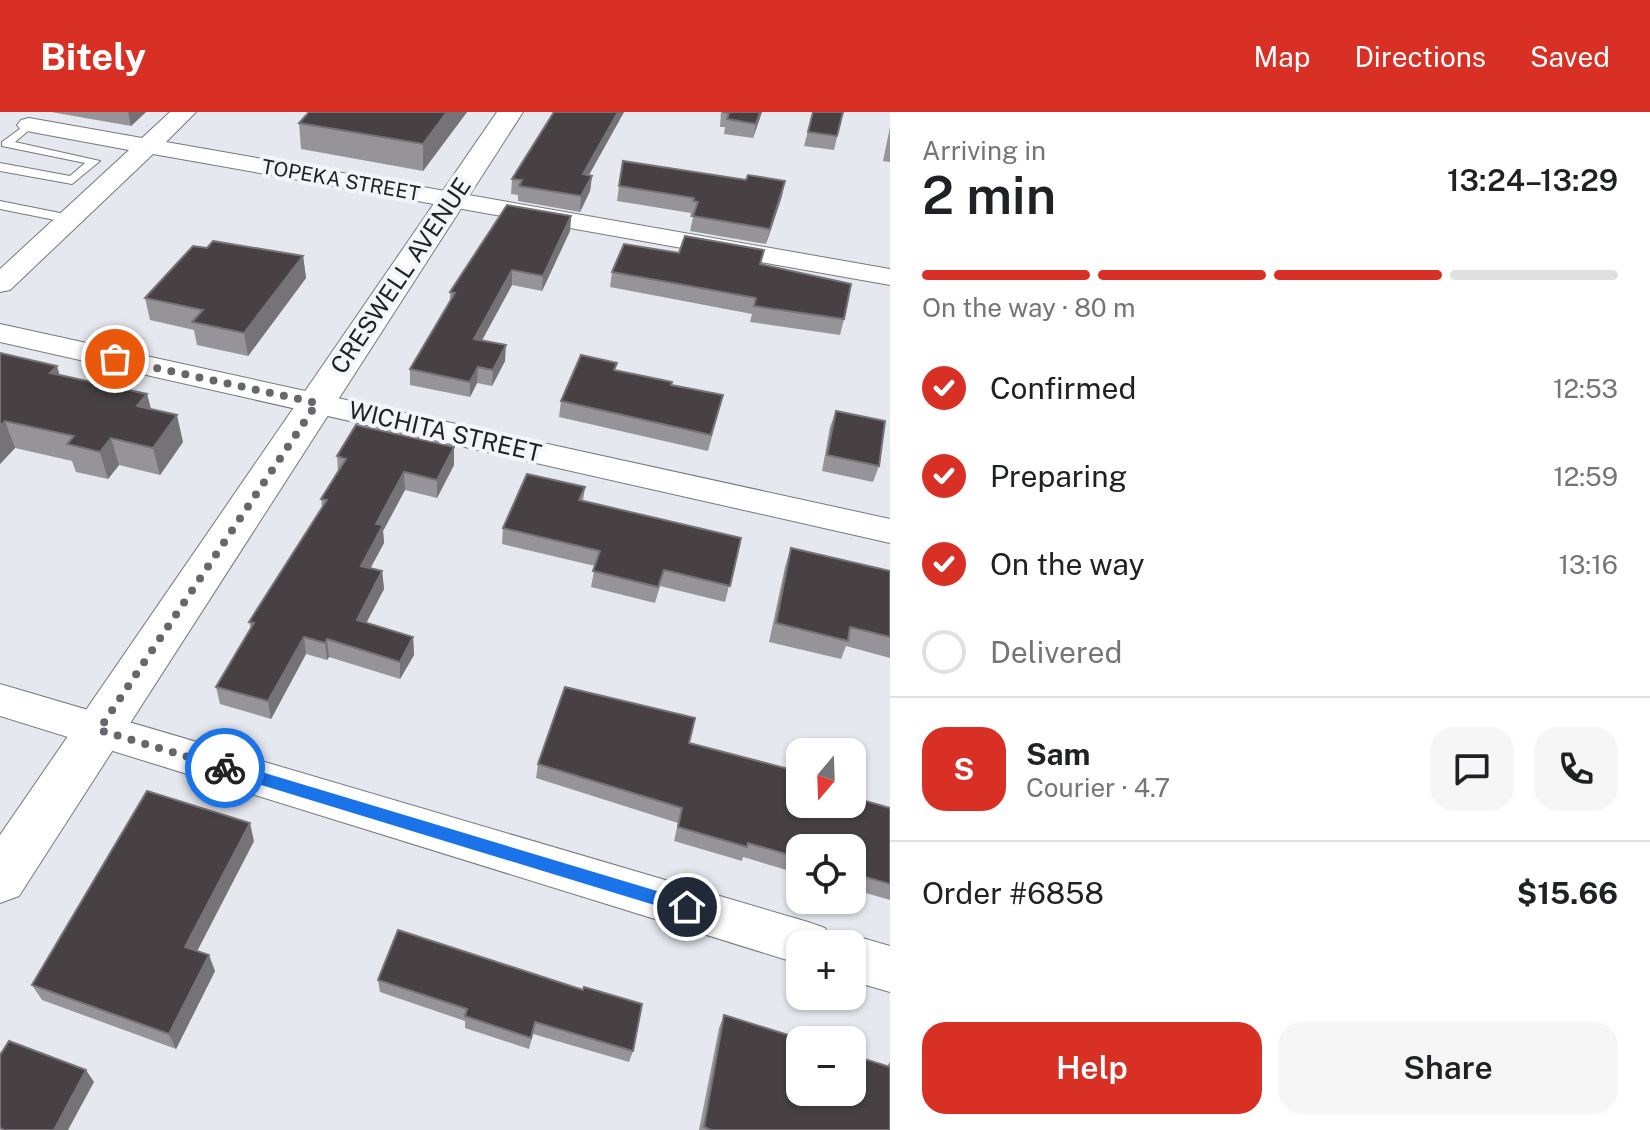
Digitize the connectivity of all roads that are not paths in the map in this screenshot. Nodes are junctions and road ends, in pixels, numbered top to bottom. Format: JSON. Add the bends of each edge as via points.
{"nodes":[{"id":1,"x":184,"y":112,"type":"edge"},
{"id":2,"x":510,"y":112,"type":"edge"},
{"id":3,"x":29,"y":125,"type":"joint"},
{"id":4,"x":148,"y":146,"type":"junction"},
{"id":5,"x":0,"y":167,"type":"edge"},
{"id":6,"x":452,"y":200,"type":"junction"},
{"id":7,"x":0,"y":205,"type":"edge"},
{"id":8,"x":70,"y":219,"type":"junction"},
{"id":9,"x":890,"y":277,"type":"edge"},
{"id":10,"x":0,"y":284,"type":"edge"},
{"id":11,"x":0,"y":333,"type":"edge"},
{"id":12,"x":317,"y":403,"type":"junction"},
{"id":13,"x":890,"y":531,"type":"edge"},
{"id":14,"x":0,"y":700,"type":"edge"},
{"id":15,"x":99,"y":730,"type":"junction"},
{"id":16,"x":0,"y":879,"type":"edge"},
{"id":17,"x":786,"y":937,"type":"edge"},
{"id":18,"x":866,"y":962,"type":"edge"},
{"id":19,"x":890,"y":969,"type":"edge"}],
"edges":[{"from":1,"to":4,"type":"street"},
{"from":2,"to":6,"type":"street","name":"CRESWELL AVENUE"},
{"from":3,"to":4,"type":"street","name":"TOPEKA STREET"},
{"from":3,"to":5,"type":"lane","via":[[6,144],[94,161],[72,180]]},
{"from":4,"to":6,"type":"street","name":"TOPEKA STREET"},
{"from":4,"to":8,"type":"street"},
{"from":6,"to":9,"type":"street","name":"TOPEKA STREET"},
{"from":6,"to":12,"type":"street","name":"CRESWELL AVENUE"},
{"from":7,"to":8,"type":"lane"},
{"from":8,"to":10,"type":"street"},
{"from":11,"to":12,"type":"street","name":"WICHITA STREET"},
{"from":12,"to":13,"type":"street","name":"WICHITA STREET"},
{"from":12,"to":15,"type":"street","name":"CRESWELL AVENUE"},
{"from":14,"to":15,"type":"street"},
{"from":15,"to":16,"type":"street","name":"CRESWELL AVENUE"},
{"from":15,"to":17,"type":"street"},
{"from":18,"to":19,"type":"street"}]}
